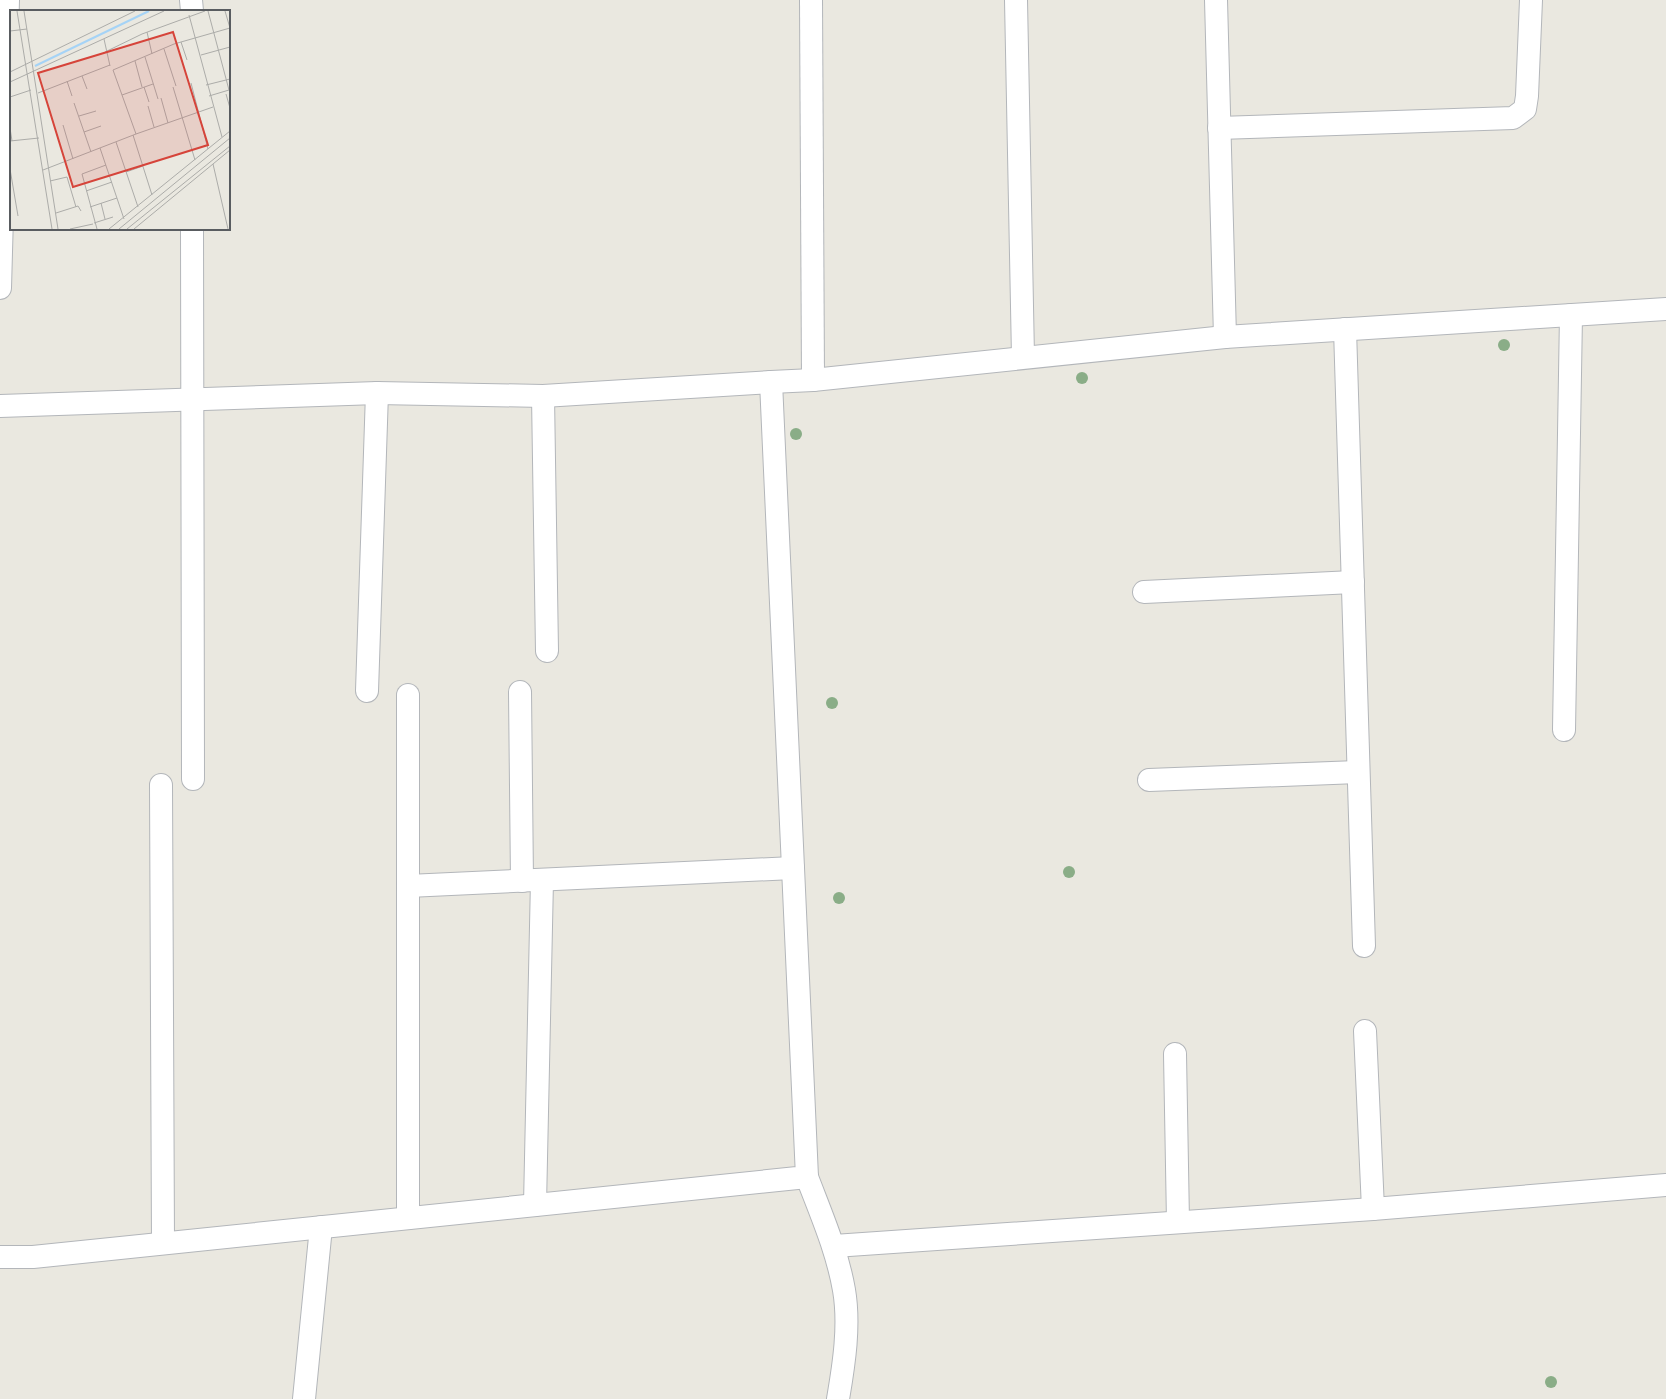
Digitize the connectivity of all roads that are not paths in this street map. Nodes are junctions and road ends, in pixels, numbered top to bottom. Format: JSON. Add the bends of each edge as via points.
{"nodes":[{"id":1,"x":8,"y":0,"type":"edge"},
{"id":2,"x":811,"y":0,"type":"edge"},
{"id":3,"x":1016,"y":0,"type":"edge"},
{"id":4,"x":1216,"y":0,"type":"edge"},
{"id":5,"x":1531,"y":0,"type":"edge"},
{"id":6,"x":1219,"y":128,"type":"junction"},
{"id":7,"x":192,"y":230,"type":"edge"},
{"id":8,"x":0,"y":288,"type":"edge"},
{"id":9,"x":1666,"y":309,"type":"edge"},
{"id":10,"x":1571,"y":314,"type":"junction"},
{"id":11,"x":1345,"y":329,"type":"junction"},
{"id":12,"x":1225,"y":337,"type":"junction"},
{"id":13,"x":1023,"y":357,"type":"junction"},
{"id":14,"x":814,"y":380,"type":"junction"},
{"id":15,"x":771,"y":382,"type":"junction"},
{"id":16,"x":376,"y":393,"type":"junction"},
{"id":17,"x":543,"y":396,"type":"junction"},
{"id":18,"x":192,"y":399,"type":"junction"},
{"id":19,"x":0,"y":406,"type":"edge"},
{"id":20,"x":1353,"y":582,"type":"junction"},
{"id":21,"x":1144,"y":592,"type":"dead end"},
{"id":22,"x":547,"y":651,"type":"dead end"},
{"id":23,"x":367,"y":691,"type":"dead end"},
{"id":24,"x":520,"y":692,"type":"dead end"},
{"id":25,"x":408,"y":695,"type":"dead end"},
{"id":26,"x":1564,"y":730,"type":"dead end"},
{"id":27,"x":1358,"y":772,"type":"junction"},
{"id":28,"x":193,"y":779,"type":"dead end"},
{"id":29,"x":1149,"y":780,"type":"dead end"},
{"id":30,"x":162,"y":785,"type":"dead end"},
{"id":31,"x":793,"y":868,"type":"junction"},
{"id":32,"x":532,"y":881,"type":"junction"},
{"id":33,"x":408,"y":886,"type":"junction"},
{"id":34,"x":1364,"y":946,"type":"dead end"},
{"id":35,"x":1364,"y":1031,"type":"dead end"},
{"id":36,"x":1175,"y":1054,"type":"dead end"},
{"id":37,"x":806,"y":1177,"type":"junction"},
{"id":38,"x":1666,"y":1185,"type":"edge"},
{"id":39,"x":535,"y":1205,"type":"junction"},
{"id":40,"x":1373,"y":1208,"type":"junction"},
{"id":41,"x":408,"y":1218,"type":"junction"},
{"id":42,"x":1178,"y":1222,"type":"junction"},
{"id":43,"x":321,"y":1227,"type":"junction"},
{"id":44,"x":163,"y":1243,"type":"junction"},
{"id":45,"x":834,"y":1246,"type":"junction"},
{"id":46,"x":0,"y":1257,"type":"edge"},
{"id":47,"x":304,"y":1399,"type":"edge"},
{"id":48,"x":838,"y":1399,"type":"edge"}],
"edges":[{"from":1,"to":8,"type":"street"},
{"from":2,"to":14,"type":"street"},
{"from":3,"to":13,"type":"street"},
{"from":4,"to":6,"type":"street"},
{"from":5,"to":6,"type":"street","via":[[1528,96],[1525,109],[1513,118]]},
{"from":6,"to":12,"type":"street"},
{"from":7,"to":18,"type":"street"},
{"from":9,"to":10,"type":"street"},
{"from":10,"to":11,"type":"street"},
{"from":10,"to":26,"type":"street"},
{"from":11,"to":12,"type":"street"},
{"from":11,"to":20,"type":"street"},
{"from":12,"to":13,"type":"street"},
{"from":13,"to":14,"type":"street"},
{"from":14,"to":15,"type":"street"},
{"from":15,"to":17,"type":"street"},
{"from":15,"to":31,"type":"street"},
{"from":16,"to":17,"type":"street"},
{"from":16,"to":18,"type":"street"},
{"from":16,"to":23,"type":"street"},
{"from":17,"to":22,"type":"street"},
{"from":18,"to":19,"type":"street"},
{"from":18,"to":28,"type":"street"},
{"from":20,"to":21,"type":"street"},
{"from":20,"to":27,"type":"street"},
{"from":24,"to":32,"type":"street"},
{"from":25,"to":33,"type":"street"},
{"from":27,"to":29,"type":"street"},
{"from":27,"to":34,"type":"street"},
{"from":30,"to":44,"type":"street"},
{"from":31,"to":32,"type":"street"},
{"from":31,"to":37,"type":"street"},
{"from":32,"to":33,"type":"street"},
{"from":32,"to":39,"type":"street"},
{"from":33,"to":41,"type":"street"},
{"from":35,"to":40,"type":"street"},
{"from":36,"to":42,"type":"street"},
{"from":37,"to":39,"type":"street"},
{"from":37,"to":45,"type":"street"},
{"from":38,"to":40,"type":"street"},
{"from":39,"to":41,"type":"street"},
{"from":40,"to":42,"type":"street"},
{"from":41,"to":43,"type":"street"},
{"from":42,"to":45,"type":"street"},
{"from":43,"to":44,"type":"street"},
{"from":43,"to":47,"type":"street"},
{"from":44,"to":46,"type":"street","via":[[33,1257]]},
{"from":45,"to":48,"type":"street","via":[[844,1291],[846,1325],[844,1365]]}]}
